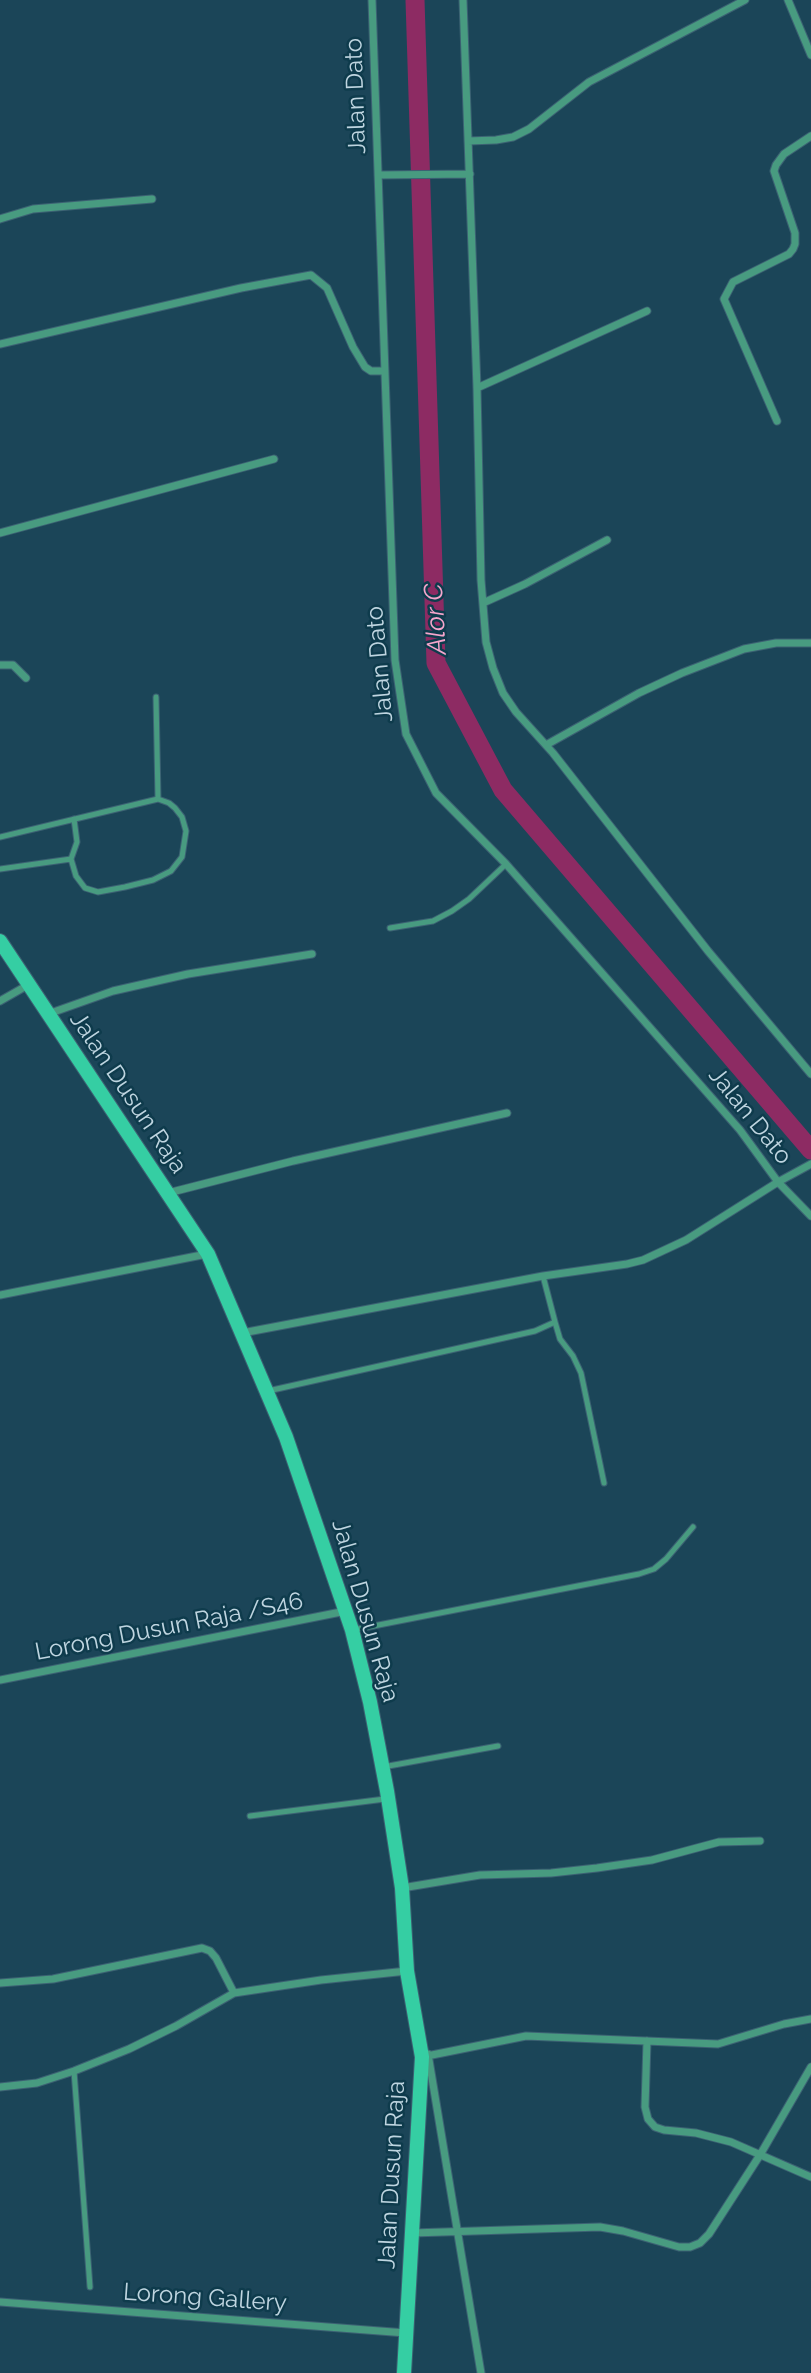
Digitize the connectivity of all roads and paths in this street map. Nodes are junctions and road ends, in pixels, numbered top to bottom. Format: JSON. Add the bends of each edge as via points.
{"nodes":[{"id":1,"x":372,"y":0,"type":"edge"},
{"id":2,"x":463,"y":0,"type":"edge"},
{"id":3,"x":745,"y":0,"type":"edge"},
{"id":4,"x":788,"y":0,"type":"edge"},
{"id":5,"x":811,"y":55,"type":"edge"},
{"id":6,"x":811,"y":136,"type":"edge"},
{"id":7,"x":468,"y":141,"type":"junction"},
{"id":8,"x":470,"y":174,"type":"junction"},
{"id":9,"x":379,"y":175,"type":"junction"},
{"id":10,"x":152,"y":200,"type":"dead end"},
{"id":11,"x":0,"y":219,"type":"edge"},
{"id":12,"x":647,"y":311,"type":"dead end"},
{"id":13,"x":0,"y":344,"type":"edge"},
{"id":14,"x":385,"y":371,"type":"junction"},
{"id":15,"x":477,"y":388,"type":"junction"},
{"id":16,"x":777,"y":421,"type":"dead end"},
{"id":17,"x":274,"y":459,"type":"dead end"},
{"id":18,"x":0,"y":533,"type":"edge"},
{"id":19,"x":607,"y":540,"type":"dead end"},
{"id":20,"x":483,"y":603,"type":"junction"},
{"id":21,"x":811,"y":643,"type":"edge"},
{"id":22,"x":0,"y":665,"type":"edge"},
{"id":23,"x":26,"y":678,"type":"dead end"},
{"id":24,"x":156,"y":697,"type":"dead end"},
{"id":25,"x":546,"y":745,"type":"junction"},
{"id":26,"x":158,"y":799,"type":"junction"},
{"id":27,"x":74,"y":819,"type":"junction"},
{"id":28,"x":0,"y":837,"type":"edge"},
{"id":29,"x":71,"y":859,"type":"junction"},
{"id":30,"x":506,"y":864,"type":"junction"},
{"id":31,"x":0,"y":869,"type":"edge"},
{"id":32,"x":390,"y":928,"type":"dead end"},
{"id":33,"x":0,"y":941,"type":"edge"},
{"id":34,"x":312,"y":954,"type":"dead end"},
{"id":35,"x":28,"y":985,"type":"junction"},
{"id":36,"x":0,"y":1001,"type":"edge"},
{"id":37,"x":48,"y":1014,"type":"junction"},
{"id":38,"x":811,"y":1074,"type":"edge"},
{"id":39,"x":507,"y":1113,"type":"dead end"},
{"id":40,"x":811,"y":1164,"type":"edge"},
{"id":41,"x":781,"y":1180,"type":"junction"},
{"id":42,"x":168,"y":1193,"type":"junction"},
{"id":43,"x":811,"y":1216,"type":"edge"},
{"id":44,"x":208,"y":1254,"type":"junction"},
{"id":45,"x":543,"y":1276,"type":"junction"},
{"id":46,"x":0,"y":1295,"type":"edge"},
{"id":47,"x":555,"y":1322,"type":"junction"},
{"id":48,"x":242,"y":1333,"type":"junction"},
{"id":49,"x":267,"y":1391,"type":"junction"},
{"id":50,"x":604,"y":1483,"type":"dead end"},
{"id":51,"x":693,"y":1527,"type":"dead end"},
{"id":52,"x":346,"y":1611,"type":"junction"},
{"id":53,"x":352,"y":1630,"type":"junction"},
{"id":54,"x":0,"y":1680,"type":"edge"},
{"id":55,"x":498,"y":1746,"type":"dead end"},
{"id":56,"x":383,"y":1767,"type":"junction"},
{"id":57,"x":388,"y":1798,"type":"junction"},
{"id":58,"x":250,"y":1816,"type":"dead end"},
{"id":59,"x":760,"y":1841,"type":"dead end"},
{"id":60,"x":402,"y":1888,"type":"junction"},
{"id":61,"x":407,"y":1971,"type":"junction"},
{"id":62,"x":0,"y":1983,"type":"edge"},
{"id":63,"x":234,"y":1993,"type":"junction"},
{"id":64,"x":811,"y":2019,"type":"edge"},
{"id":65,"x":647,"y":2041,"type":"junction"},
{"id":66,"x":425,"y":2056,"type":"junction"},
{"id":67,"x":811,"y":2067,"type":"edge"},
{"id":68,"x":74,"y":2071,"type":"junction"},
{"id":69,"x":0,"y":2087,"type":"edge"},
{"id":70,"x":760,"y":2155,"type":"junction"},
{"id":71,"x":811,"y":2177,"type":"edge"},
{"id":72,"x":456,"y":2232,"type":"junction"},
{"id":73,"x":412,"y":2233,"type":"junction"},
{"id":74,"x":90,"y":2287,"type":"dead end"},
{"id":75,"x":0,"y":2302,"type":"edge"},
{"id":76,"x":406,"y":2333,"type":"junction"},
{"id":77,"x":404,"y":2373,"type":"edge"},
{"id":78,"x":481,"y":2373,"type":"edge"}],
"edges":[{"from":1,"to":9,"type":"street","name":"Jalan Dato"},
{"from":2,"to":7,"type":"street"},
{"from":3,"to":7,"type":"street","via":[[589,82],[522,133]]},
{"from":4,"to":5,"type":"street"},
{"from":6,"to":16,"type":"street","via":[[776,164],[795,233],[793,249],[733,282],[724,299]]},
{"from":7,"to":8,"type":"street"},
{"from":8,"to":9,"type":"street"},
{"from":8,"to":15,"type":"street"},
{"from":9,"to":14,"type":"street","name":"Jalan Dato"},
{"from":10,"to":11,"type":"street","via":[[33,209]]},
{"from":12,"to":15,"type":"street"},
{"from":13,"to":14,"type":"street","via":[[311,275],[327,288],[365,367]]},
{"from":14,"to":30,"type":"street","name":"Jalan Dato","via":[[395,660],[406,734],[436,793]]},
{"from":15,"to":20,"type":"street"},
{"from":17,"to":18,"type":"street"},
{"from":19,"to":20,"type":"street"},
{"from":20,"to":25,"type":"street","via":[[486,642],[503,693]]},
{"from":21,"to":25,"type":"street","via":[[744,649],[639,693]]},
{"from":22,"to":23,"type":"street","via":[[13,665]]},
{"from":24,"to":26,"type":"lane"},
{"from":25,"to":38,"type":"street"},
{"from":26,"to":27,"type":"lane"},
{"from":26,"to":29,"type":"lane","via":[[175,808],[186,831],[182,857],[171,871],[153,880],[91,891],[80,883]]},
{"from":27,"to":28,"type":"lane"},
{"from":27,"to":29,"type":"lane","via":[[77,842]]},
{"from":29,"to":31,"type":"lane"},
{"from":30,"to":32,"type":"lane","via":[[452,911],[433,921]]},
{"from":30,"to":41,"type":"street","name":"Jalan Dato"},
{"from":33,"to":35,"type":"main road","name":"Jalan Dusun Raja"},
{"from":34,"to":37,"type":"street","via":[[113,991]]},
{"from":35,"to":36,"type":"street"},
{"from":35,"to":37,"type":"main road","name":"Jalan Dusun Raja"},
{"from":37,"to":42,"type":"main road","name":"Jalan Dusun Raja"},
{"from":39,"to":42,"type":"street"},
{"from":40,"to":41,"type":"street"},
{"from":41,"to":43,"type":"street","name":"Jalan Dato"},
{"from":41,"to":45,"type":"street","via":[[686,1240],[643,1260]]},
{"from":42,"to":44,"type":"main road","name":"Jalan Dusun Raja"},
{"from":44,"to":46,"type":"street"},
{"from":44,"to":48,"type":"main road","name":"Jalan Dusun Raja"},
{"from":45,"to":47,"type":"lane"},
{"from":45,"to":48,"type":"street"},
{"from":47,"to":49,"type":"lane","via":[[535,1331]]},
{"from":47,"to":50,"type":"lane","via":[[581,1373]]},
{"from":48,"to":49,"type":"main road","name":"Jalan Dusun Raja"},
{"from":49,"to":52,"type":"main road","name":"Jalan Dusun Raja"},
{"from":51,"to":53,"type":"lane","via":[[666,1559],[639,1574]]},
{"from":52,"to":53,"type":"main road","name":"Jalan Dusun Raja"},
{"from":52,"to":54,"type":"street","name":"Lorong Dusun Raja /S46"},
{"from":53,"to":56,"type":"main road","name":"Jalan Dusun Raja"},
{"from":55,"to":56,"type":"lane"},
{"from":56,"to":57,"type":"main road","name":"Jalan Dusun Raja"},
{"from":57,"to":58,"type":"lane"},
{"from":57,"to":60,"type":"main road","name":"Jalan Dusun Raja"},
{"from":59,"to":60,"type":"street","via":[[719,1843],[597,1868],[480,1875]]},
{"from":60,"to":61,"type":"main road","name":"Jalan Dusun Raja"},
{"from":61,"to":63,"type":"street"},
{"from":61,"to":66,"type":"main road","name":"Jalan Dusun Raja"},
{"from":62,"to":63,"type":"street","via":[[53,1979],[202,1948],[216,1958]]},
{"from":63,"to":68,"type":"street","via":[[153,2037]]},
{"from":64,"to":65,"type":"street","via":[[719,2044]]},
{"from":65,"to":66,"type":"street","via":[[526,2036]]},
{"from":65,"to":70,"type":"street","via":[[645,2107],[655,2127],[731,2142]]},
{"from":66,"to":72,"type":"street"},
{"from":66,"to":73,"type":"main road","name":"Jalan Dusun Raja"},
{"from":67,"to":70,"type":"street"},
{"from":68,"to":69,"type":"street"},
{"from":68,"to":74,"type":"lane"},
{"from":70,"to":71,"type":"street"},
{"from":70,"to":72,"type":"street","via":[[709,2234],[690,2247],[600,2227]]},
{"from":72,"to":73,"type":"street"},
{"from":72,"to":78,"type":"street"},
{"from":73,"to":76,"type":"main road","name":"Jalan Dusun Raja"},
{"from":75,"to":76,"type":"street","name":"Lorong Gallery"},
{"from":76,"to":77,"type":"main road","name":"Jalan Dusun Raja"}]}
